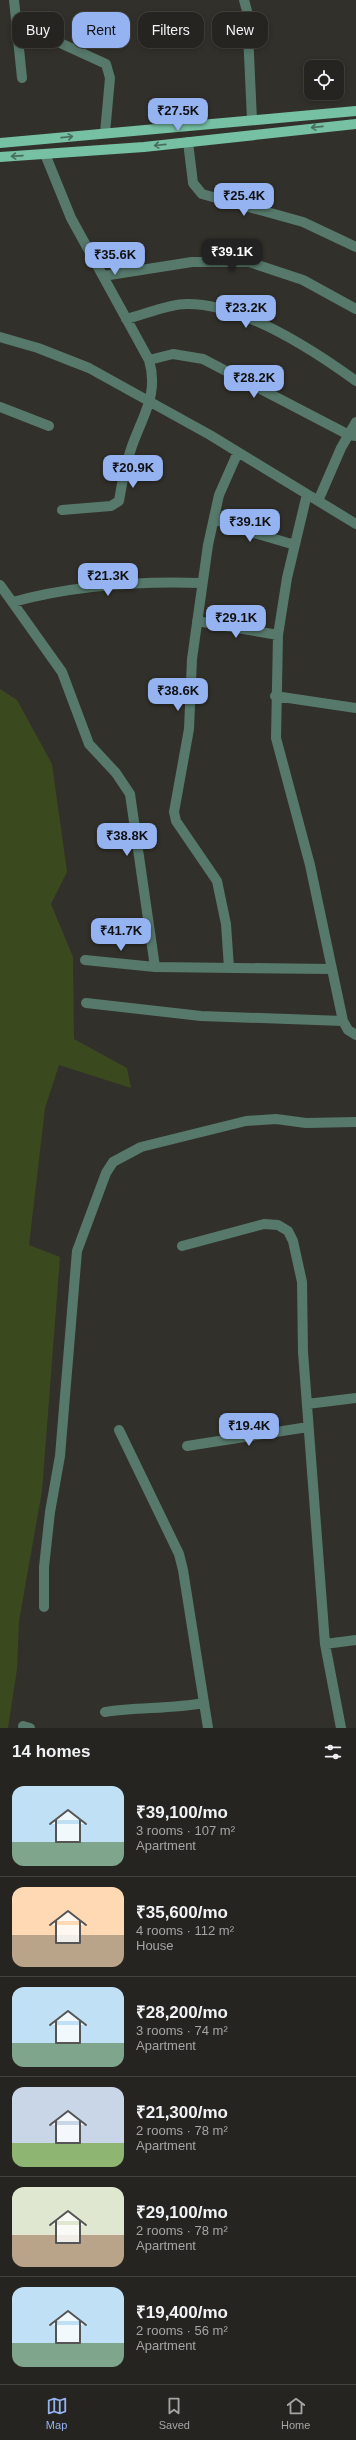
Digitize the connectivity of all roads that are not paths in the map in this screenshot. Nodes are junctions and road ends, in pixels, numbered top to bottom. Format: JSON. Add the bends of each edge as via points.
{"nodes":[{"id":1,"x":14,"y":0,"type":"edge"},
{"id":2,"x":244,"y":0,"type":"edge"},
{"id":3,"x":64,"y":45,"type":"edge"},
{"id":4,"x":22,"y":78,"type":"dead end"},
{"id":5,"x":356,"y":111,"type":"edge"},
{"id":6,"x":252,"y":120,"type":"junction"},
{"id":7,"x":356,"y":124,"type":"edge"},
{"id":8,"x":105,"y":133,"type":"junction"},
{"id":9,"x":188,"y":142,"type":"junction"},
{"id":10,"x":0,"y":143,"type":"edge"},
{"id":11,"x":45,"y":154,"type":"junction"},
{"id":12,"x":0,"y":157,"type":"edge"},
{"id":13,"x":356,"y":247,"type":"edge"},
{"id":14,"x":103,"y":276,"type":"junction"},
{"id":15,"x":356,"y":308,"type":"edge"},
{"id":16,"x":126,"y":319,"type":"junction"},
{"id":17,"x":0,"y":337,"type":"edge"},
{"id":18,"x":149,"y":360,"type":"junction"},
{"id":19,"x":356,"y":382,"type":"edge"},
{"id":20,"x":150,"y":401,"type":"junction"},
{"id":21,"x":0,"y":407,"type":"edge"},
{"id":22,"x":356,"y":422,"type":"edge"},
{"id":23,"x":49,"y":426,"type":"dead end"},
{"id":24,"x":352,"y":436,"type":"edge"},
{"id":25,"x":238,"y":452,"type":"junction"},
{"id":26,"x":307,"y":494,"type":"junction"},
{"id":27,"x":318,"y":501,"type":"junction"},
{"id":28,"x":62,"y":510,"type":"dead end"},
{"id":29,"x":214,"y":519,"type":"junction"},
{"id":30,"x":356,"y":524,"type":"edge"},
{"id":31,"x":295,"y":544,"type":"junction"},
{"id":32,"x":202,"y":583,"type":"junction"},
{"id":33,"x":0,"y":585,"type":"edge"},
{"id":34,"x":13,"y":602,"type":"junction"},
{"id":35,"x":197,"y":621,"type":"junction"},
{"id":36,"x":278,"y":635,"type":"junction"},
{"id":37,"x":275,"y":696,"type":"junction"},
{"id":38,"x":356,"y":708,"type":"edge"},
{"id":39,"x":85,"y":960,"type":"dead end"},
{"id":40,"x":155,"y":967,"type":"junction"},
{"id":41,"x":229,"y":968,"type":"junction"},
{"id":42,"x":331,"y":968,"type":"junction"},
{"id":43,"x":86,"y":1003,"type":"dead end"},
{"id":44,"x":343,"y":1021,"type":"junction"},
{"id":45,"x":356,"y":1035,"type":"edge"},
{"id":46,"x":356,"y":1122,"type":"edge"},
{"id":47,"x":182,"y":1246,"type":"dead end"},
{"id":48,"x":356,"y":1398,"type":"edge"},
{"id":49,"x":307,"y":1404,"type":"junction"},
{"id":50,"x":308,"y":1427,"type":"junction"},
{"id":51,"x":119,"y":1430,"type":"dead end"},
{"id":52,"x":187,"y":1446,"type":"dead end"},
{"id":53,"x":44,"y":1607,"type":"dead end"},
{"id":54,"x":356,"y":1640,"type":"edge"},
{"id":55,"x":325,"y":1644,"type":"junction"},
{"id":56,"x":204,"y":1703,"type":"junction"},
{"id":57,"x":105,"y":1712,"type":"dead end"},
{"id":58,"x":208,"y":1728,"type":"edge"},
{"id":59,"x":341,"y":1728,"type":"edge"}],
"edges":[{"from":1,"to":4,"type":"street"},
{"from":2,"to":6,"type":"street"},
{"from":3,"to":8,"type":"street","via":[[106,64],[110,78]]},
{"from":5,"to":6,"type":"main road"},
{"from":6,"to":8,"type":"main road"},
{"from":7,"to":9,"type":"main road","one_way":true},
{"from":10,"to":8,"type":"main road","one_way":true},
{"from":9,"to":11,"type":"main road","one_way":true},
{"from":9,"to":13,"type":"street","via":[[193,183],[202,194],[303,222]]},
{"from":11,"to":12,"type":"main road","one_way":true},
{"from":11,"to":14,"type":"street","via":[[71,218]]},
{"from":14,"to":15,"type":"street","via":[[192,262],[249,262],[302,280]]},
{"from":14,"to":16,"type":"street"},
{"from":16,"to":18,"type":"street"},
{"from":16,"to":19,"type":"street","via":[[185,303],[231,310],[317,352]]},
{"from":17,"to":20,"type":"street","via":[[38,348],[89,368]]},
{"from":18,"to":20,"type":"street","via":[[153,375]]},
{"from":18,"to":24,"type":"street","via":[[172,354],[203,359]]},
{"from":20,"to":25,"type":"street"},
{"from":20,"to":28,"type":"street","via":[[132,445],[119,501],[111,506]]},
{"from":21,"to":23,"type":"street"},
{"from":22,"to":24,"type":"street"},
{"from":24,"to":27,"type":"street"},
{"from":25,"to":26,"type":"street"},
{"from":25,"to":29,"type":"street","via":[[219,495]]},
{"from":26,"to":27,"type":"street"},
{"from":26,"to":31,"type":"street"},
{"from":27,"to":30,"type":"street"},
{"from":29,"to":31,"type":"street"},
{"from":29,"to":32,"type":"street"},
{"from":31,"to":36,"type":"street"},
{"from":32,"to":34,"type":"street","via":[[128,583],[60,591]]},
{"from":32,"to":35,"type":"street"},
{"from":33,"to":34,"type":"street"},
{"from":34,"to":40,"type":"street","via":[[62,672],[89,744],[116,773],[130,794]]},
{"from":35,"to":36,"type":"street"},
{"from":35,"to":41,"type":"street","via":[[192,659],[189,729],[174,812],[176,821],[217,881],[226,924]]},
{"from":36,"to":37,"type":"street"},
{"from":37,"to":38,"type":"street"},
{"from":37,"to":42,"type":"street","via":[[276,738],[310,865]]},
{"from":39,"to":40,"type":"street"},
{"from":40,"to":41,"type":"street"},
{"from":41,"to":42,"type":"street"},
{"from":42,"to":44,"type":"street"},
{"from":43,"to":44,"type":"street","via":[[201,1016]]},
{"from":44,"to":45,"type":"street","via":[[348,1030]]},
{"from":46,"to":53,"type":"street","via":[[306,1123],[276,1119],[246,1121],[142,1147],[114,1162],[106,1173],[77,1251],[60,1456],[44,1567]]},
{"from":47,"to":49,"type":"street","via":[[264,1224],[278,1225],[288,1231],[293,1241],[302,1282]]},
{"from":48,"to":49,"type":"street"},
{"from":49,"to":50,"type":"street"},
{"from":50,"to":52,"type":"street"},
{"from":50,"to":55,"type":"street"},
{"from":51,"to":56,"type":"street","via":[[179,1554]]},
{"from":54,"to":55,"type":"street"},
{"from":55,"to":59,"type":"street"},
{"from":56,"to":57,"type":"street"},
{"from":56,"to":58,"type":"street"}]}
